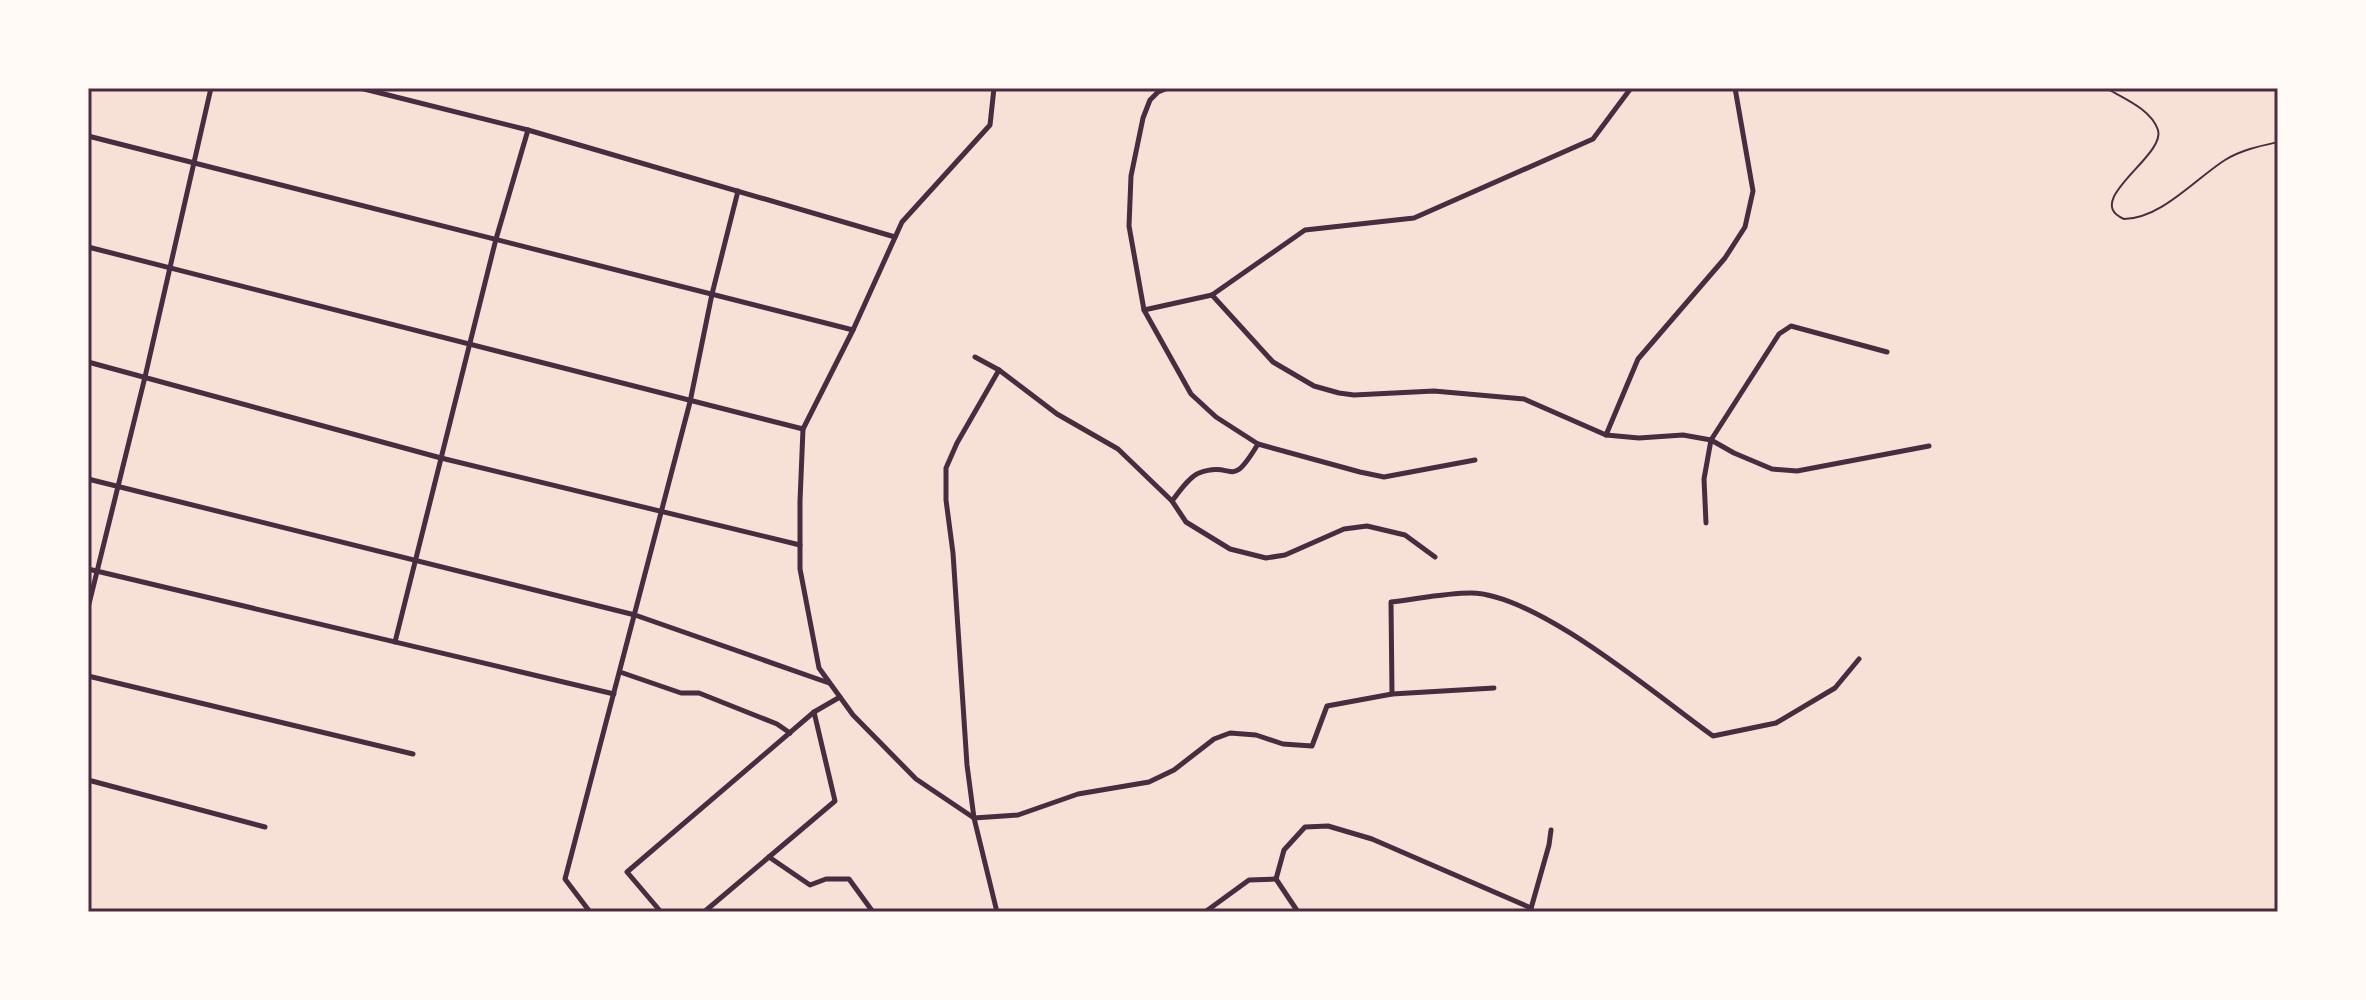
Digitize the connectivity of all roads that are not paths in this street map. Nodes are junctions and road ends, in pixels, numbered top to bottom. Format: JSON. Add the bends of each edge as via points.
{"nodes":[{"id":1,"x":211,"y":88,"type":"edge"},
{"id":2,"x":360,"y":88,"type":"edge"},
{"id":3,"x":994,"y":88,"type":"edge"},
{"id":4,"x":1168,"y":88,"type":"edge"},
{"id":5,"x":1631,"y":88,"type":"edge"},
{"id":6,"x":1735,"y":88,"type":"edge"},
{"id":7,"x":528,"y":130,"type":"junction"},
{"id":8,"x":88,"y":136,"type":"edge"},
{"id":9,"x":194,"y":162,"type":"junction"},
{"id":10,"x":738,"y":191,"type":"junction"},
{"id":11,"x":895,"y":237,"type":"junction"},
{"id":12,"x":496,"y":239,"type":"junction"},
{"id":13,"x":88,"y":247,"type":"edge"},
{"id":14,"x":169,"y":269,"type":"junction"},
{"id":15,"x":712,"y":294,"type":"junction"},
{"id":16,"x":1212,"y":295,"type":"junction"},
{"id":17,"x":1144,"y":310,"type":"junction"},
{"id":18,"x":853,"y":330,"type":"junction"},
{"id":19,"x":469,"y":345,"type":"junction"},
{"id":20,"x":1887,"y":352,"type":"dead end"},
{"id":21,"x":975,"y":357,"type":"dead end"},
{"id":22,"x":88,"y":362,"type":"edge"},
{"id":23,"x":999,"y":370,"type":"junction"},
{"id":24,"x":145,"y":377,"type":"junction"},
{"id":25,"x":690,"y":402,"type":"junction"},
{"id":26,"x":803,"y":429,"type":"junction"},
{"id":27,"x":1606,"y":435,"type":"junction"},
{"id":28,"x":1711,"y":440,"type":"junction"},
{"id":29,"x":1258,"y":444,"type":"junction"},
{"id":30,"x":1929,"y":446,"type":"dead end"},
{"id":31,"x":441,"y":458,"type":"junction"},
{"id":32,"x":1475,"y":460,"type":"dead end"},
{"id":33,"x":88,"y":479,"type":"edge"},
{"id":34,"x":117,"y":487,"type":"junction"},
{"id":35,"x":1172,"y":501,"type":"junction"},
{"id":36,"x":661,"y":512,"type":"junction"},
{"id":37,"x":1706,"y":523,"type":"dead end"},
{"id":38,"x":800,"y":545,"type":"junction"},
{"id":39,"x":1435,"y":557,"type":"dead end"},
{"id":40,"x":415,"y":561,"type":"junction"},
{"id":41,"x":88,"y":569,"type":"edge"},
{"id":42,"x":97,"y":571,"type":"junction"},
{"id":43,"x":88,"y":608,"type":"edge"},
{"id":44,"x":635,"y":615,"type":"junction"},
{"id":45,"x":395,"y":642,"type":"junction"},
{"id":46,"x":1859,"y":659,"type":"dead end"},
{"id":47,"x":620,"y":672,"type":"junction"},
{"id":48,"x":88,"y":676,"type":"edge"},
{"id":49,"x":830,"y":684,"type":"junction"},
{"id":50,"x":1494,"y":688,"type":"dead end"},
{"id":51,"x":614,"y":694,"type":"junction"},
{"id":52,"x":1392,"y":694,"type":"junction"},
{"id":53,"x":840,"y":697,"type":"junction"},
{"id":54,"x":814,"y":712,"type":"junction"},
{"id":55,"x":790,"y":733,"type":"junction"},
{"id":56,"x":413,"y":754,"type":"dead end"},
{"id":57,"x":88,"y":780,"type":"edge"},
{"id":58,"x":974,"y":818,"type":"junction"},
{"id":59,"x":265,"y":827,"type":"dead end"},
{"id":60,"x":1551,"y":830,"type":"dead end"},
{"id":61,"x":769,"y":857,"type":"junction"},
{"id":62,"x":1276,"y":879,"type":"junction"},
{"id":63,"x":1530,"y":910,"type":"edge"},
{"id":64,"x":590,"y":912,"type":"edge"},
{"id":65,"x":661,"y":912,"type":"edge"},
{"id":66,"x":704,"y":912,"type":"edge"},
{"id":67,"x":873,"y":912,"type":"edge"},
{"id":68,"x":997,"y":912,"type":"edge"},
{"id":69,"x":1205,"y":912,"type":"edge"},
{"id":70,"x":1298,"y":912,"type":"edge"}],
"edges":[{"from":1,"to":9,"type":"street"},
{"from":2,"to":7,"type":"street"},
{"from":3,"to":11,"type":"street","via":[[990,125],[902,222]]},
{"from":4,"to":17,"type":"street","via":[[1150,100],[1143,118],[1128,203]]},
{"from":5,"to":16,"type":"street","via":[[1593,139],[1414,218],[1305,230]]},
{"from":6,"to":27,"type":"street","via":[[1753,191],[1745,227],[1638,359]]},
{"from":7,"to":10,"type":"street"},
{"from":7,"to":12,"type":"street"},
{"from":8,"to":9,"type":"street"},
{"from":9,"to":12,"type":"street"},
{"from":9,"to":14,"type":"street"},
{"from":10,"to":11,"type":"street"},
{"from":10,"to":15,"type":"street"},
{"from":11,"to":18,"type":"street"},
{"from":12,"to":15,"type":"street"},
{"from":12,"to":19,"type":"street"},
{"from":13,"to":14,"type":"street"},
{"from":14,"to":19,"type":"street"},
{"from":14,"to":24,"type":"street"},
{"from":15,"to":18,"type":"street"},
{"from":15,"to":25,"type":"street"},
{"from":16,"to":17,"type":"street"},
{"from":16,"to":27,"type":"street","via":[[1273,362],[1314,386],[1354,395],[1434,391],[1524,399]]},
{"from":17,"to":29,"type":"street","via":[[1191,394]]},
{"from":18,"to":26,"type":"street"},
{"from":19,"to":25,"type":"street"},
{"from":19,"to":31,"type":"street"},
{"from":20,"to":28,"type":"street","via":[[1791,326],[1779,334]]},
{"from":21,"to":23,"type":"street"},
{"from":22,"to":24,"type":"street"},
{"from":23,"to":35,"type":"street","via":[[1057,414],[1118,449]]},
{"from":23,"to":58,"type":"street","via":[[946,468]]},
{"from":24,"to":31,"type":"street"},
{"from":24,"to":34,"type":"street"},
{"from":25,"to":26,"type":"street"},
{"from":25,"to":36,"type":"street"},
{"from":26,"to":38,"type":"street"},
{"from":27,"to":28,"type":"street"},
{"from":28,"to":30,"type":"street","via":[[1772,469],[1797,471]]},
{"from":28,"to":37,"type":"street","via":[[1704,479]]},
{"from":29,"to":32,"type":"street","via":[[1384,477]]},
{"from":29,"to":35,"type":"street","via":[[1236,473],[1195,474]]},
{"from":31,"to":36,"type":"street"},
{"from":31,"to":40,"type":"street"},
{"from":33,"to":34,"type":"street"},
{"from":34,"to":40,"type":"street"},
{"from":34,"to":42,"type":"street"},
{"from":35,"to":39,"type":"street","via":[[1186,522],[1251,556],[1285,555],[1344,529],[1367,526],[1405,535]]},
{"from":36,"to":38,"type":"street"},
{"from":36,"to":44,"type":"street"},
{"from":38,"to":49,"type":"street","via":[[819,668]]},
{"from":40,"to":44,"type":"street"},
{"from":40,"to":45,"type":"street"},
{"from":41,"to":42,"type":"street"},
{"from":42,"to":43,"type":"street"},
{"from":42,"to":45,"type":"street"},
{"from":44,"to":47,"type":"street"},
{"from":44,"to":49,"type":"street"},
{"from":45,"to":51,"type":"street"},
{"from":46,"to":52,"type":"street","via":[[1835,688],[1776,723],[1713,736],[1589,643],[1512,602],[1473,593],[1391,602]]},
{"from":47,"to":51,"type":"street"},
{"from":47,"to":55,"type":"street","via":[[681,693],[699,693]]},
{"from":48,"to":56,"type":"street"},
{"from":49,"to":53,"type":"street"},
{"from":50,"to":52,"type":"street"},
{"from":51,"to":64,"type":"street","via":[[565,879]]},
{"from":52,"to":58,"type":"street","via":[[1327,706],[1312,746],[1230,733],[1149,782],[1078,794],[1018,815]]},
{"from":53,"to":54,"type":"street"},
{"from":53,"to":58,"type":"street","via":[[916,779]]},
{"from":54,"to":55,"type":"street"},
{"from":54,"to":61,"type":"street","via":[[835,801]]},
{"from":55,"to":65,"type":"street","via":[[627,872]]},
{"from":57,"to":59,"type":"street"},
{"from":58,"to":68,"type":"street"},
{"from":60,"to":63,"type":"street"},
{"from":61,"to":66,"type":"street"},
{"from":61,"to":67,"type":"street","via":[[810,885],[849,879]]},
{"from":62,"to":63,"type":"street","via":[[1284,850],[1305,827],[1328,826],[1372,839]]},
{"from":62,"to":69,"type":"street","via":[[1249,880]]},
{"from":62,"to":70,"type":"street"}]}
